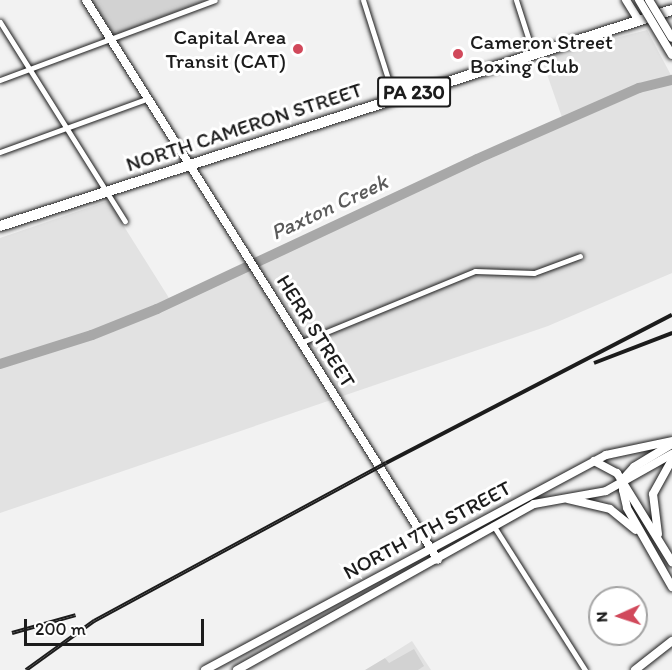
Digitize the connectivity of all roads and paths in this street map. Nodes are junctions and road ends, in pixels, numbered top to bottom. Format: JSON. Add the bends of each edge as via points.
{"nodes":[{"id":1,"x":86,"y":0,"type":"edge"},
{"id":2,"x":215,"y":0,"type":"edge"},
{"id":3,"x":363,"y":0,"type":"edge"},
{"id":4,"x":516,"y":0,"type":"edge"},
{"id":5,"x":626,"y":0,"type":"edge"},
{"id":6,"x":639,"y":0,"type":"edge"},
{"id":7,"x":649,"y":0,"type":"edge"},
{"id":8,"x":672,"y":10,"type":"edge"},
{"id":9,"x":639,"y":21,"type":"junction"},
{"id":10,"x":0,"y":22,"type":"edge"},
{"id":11,"x":111,"y":39,"type":"junction"},
{"id":12,"x":672,"y":39,"type":"edge"},
{"id":13,"x":533,"y":53,"type":"junction"},
{"id":14,"x":672,"y":55,"type":"edge"},
{"id":15,"x":29,"y":69,"type":"junction"},
{"id":16,"x":0,"y":80,"type":"edge"},
{"id":17,"x":149,"y":98,"type":"junction"},
{"id":18,"x":394,"y":98,"type":"junction"},
{"id":19,"x":66,"y":128,"type":"junction"},
{"id":20,"x":0,"y":152,"type":"edge"},
{"id":21,"x":191,"y":166,"type":"junction"},
{"id":22,"x":106,"y":192,"type":"junction"},
{"id":23,"x":125,"y":221,"type":"dead end"},
{"id":24,"x":1,"y":224,"type":"edge"},
{"id":25,"x":580,"y":256,"type":"dead end"},
{"id":26,"x":302,"y":342,"type":"junction"},
{"id":27,"x":672,"y":442,"type":"edge"},
{"id":28,"x":672,"y":454,"type":"edge"},
{"id":29,"x":672,"y":460,"type":"edge"},
{"id":30,"x":594,"y":461,"type":"junction"},
{"id":31,"x":623,"y":483,"type":"junction"},
{"id":32,"x":542,"y":500,"type":"junction"},
{"id":33,"x":493,"y":525,"type":"junction"},
{"id":34,"x":644,"y":540,"type":"junction"},
{"id":35,"x":661,"y":543,"type":"junction"},
{"id":36,"x":430,"y":547,"type":"junction"},
{"id":37,"x":438,"y":560,"type":"junction"},
{"id":38,"x":672,"y":562,"type":"edge"},
{"id":39,"x":672,"y":587,"type":"edge"},
{"id":40,"x":672,"y":641,"type":"edge"},
{"id":41,"x":206,"y":670,"type":"edge"},
{"id":42,"x":237,"y":670,"type":"edge"},
{"id":43,"x":585,"y":670,"type":"edge"},
{"id":44,"x":635,"y":670,"type":"edge"}],
"edges":[{"from":1,"to":11,"type":"main road","name":"HERR STREET"},
{"from":2,"to":11,"type":"street"},
{"from":3,"to":18,"type":"street"},
{"from":4,"to":13,"type":"street"},
{"from":5,"to":9,"type":"main road"},
{"from":6,"to":14,"type":"main road","bridge":true},
{"from":7,"to":12,"type":"main road","bridge":true},
{"from":8,"to":9,"type":"highway","name":"NORTH CAMERON STREET","number":"PA 230"},
{"from":9,"to":13,"type":"highway","name":"NORTH CAMERON STREET","number":"PA 230"},
{"from":10,"to":15,"type":"street"},
{"from":11,"to":15,"type":"street"},
{"from":11,"to":17,"type":"main road","name":"HERR STREET"},
{"from":13,"to":18,"type":"highway","name":"NORTH CAMERON STREET","number":"PA 230"},
{"from":15,"to":16,"type":"street"},
{"from":15,"to":19,"type":"street"},
{"from":17,"to":19,"type":"street"},
{"from":17,"to":21,"type":"main road","name":"HERR STREET"},
{"from":18,"to":21,"type":"highway","name":"NORTH CAMERON STREET","number":"PA 230"},
{"from":19,"to":20,"type":"street"},
{"from":19,"to":22,"type":"street"},
{"from":21,"to":22,"type":"highway","name":"NORTH CAMERON STREET","number":"PA 230"},
{"from":21,"to":26,"type":"main road","name":"HERR STREET"},
{"from":22,"to":23,"type":"street"},
{"from":22,"to":24,"type":"highway","name":"NORTH CAMERON STREET","number":"PA 230"},
{"from":25,"to":26,"type":"street","via":[[534,273],[475,271]]},
{"from":26,"to":36,"type":"main road","name":"HERR STREET"},
{"from":27,"to":30,"type":"main road","name":"NORTH 7TH STREET","via":[[613,452]]},
{"from":27,"to":31,"type":"main road","via":[[634,466]]},
{"from":28,"to":31,"type":"main road","name":"NORTH 7TH STREET"},
{"from":29,"to":35,"type":"main road","via":[[653,494],[654,520]]},
{"from":30,"to":31,"type":"main road","via":[[613,468]]},
{"from":30,"to":36,"type":"main road","name":"NORTH 7TH STREET"},
{"from":31,"to":32,"type":"main road","name":"NORTH 7TH STREET","via":[[606,491]]},
{"from":31,"to":34,"type":"main road","via":[[627,508]]},
{"from":31,"to":35,"type":"main road"},
{"from":32,"to":33,"type":"main road","name":"NORTH 7TH STREET"},
{"from":32,"to":34,"type":"main road","via":[[600,505],[625,520]]},
{"from":33,"to":37,"type":"main road","name":"NORTH 7TH STREET"},
{"from":33,"to":43,"type":"street"},
{"from":34,"to":39,"type":"main road"},
{"from":35,"to":38,"type":"main road"},
{"from":36,"to":37,"type":"main road","name":"HERR STREET"},
{"from":36,"to":41,"type":"main road","name":"NORTH 7TH STREET"},
{"from":37,"to":42,"type":"main road","name":"NORTH 7TH STREET"},
{"from":40,"to":44,"type":"main road"}]}
